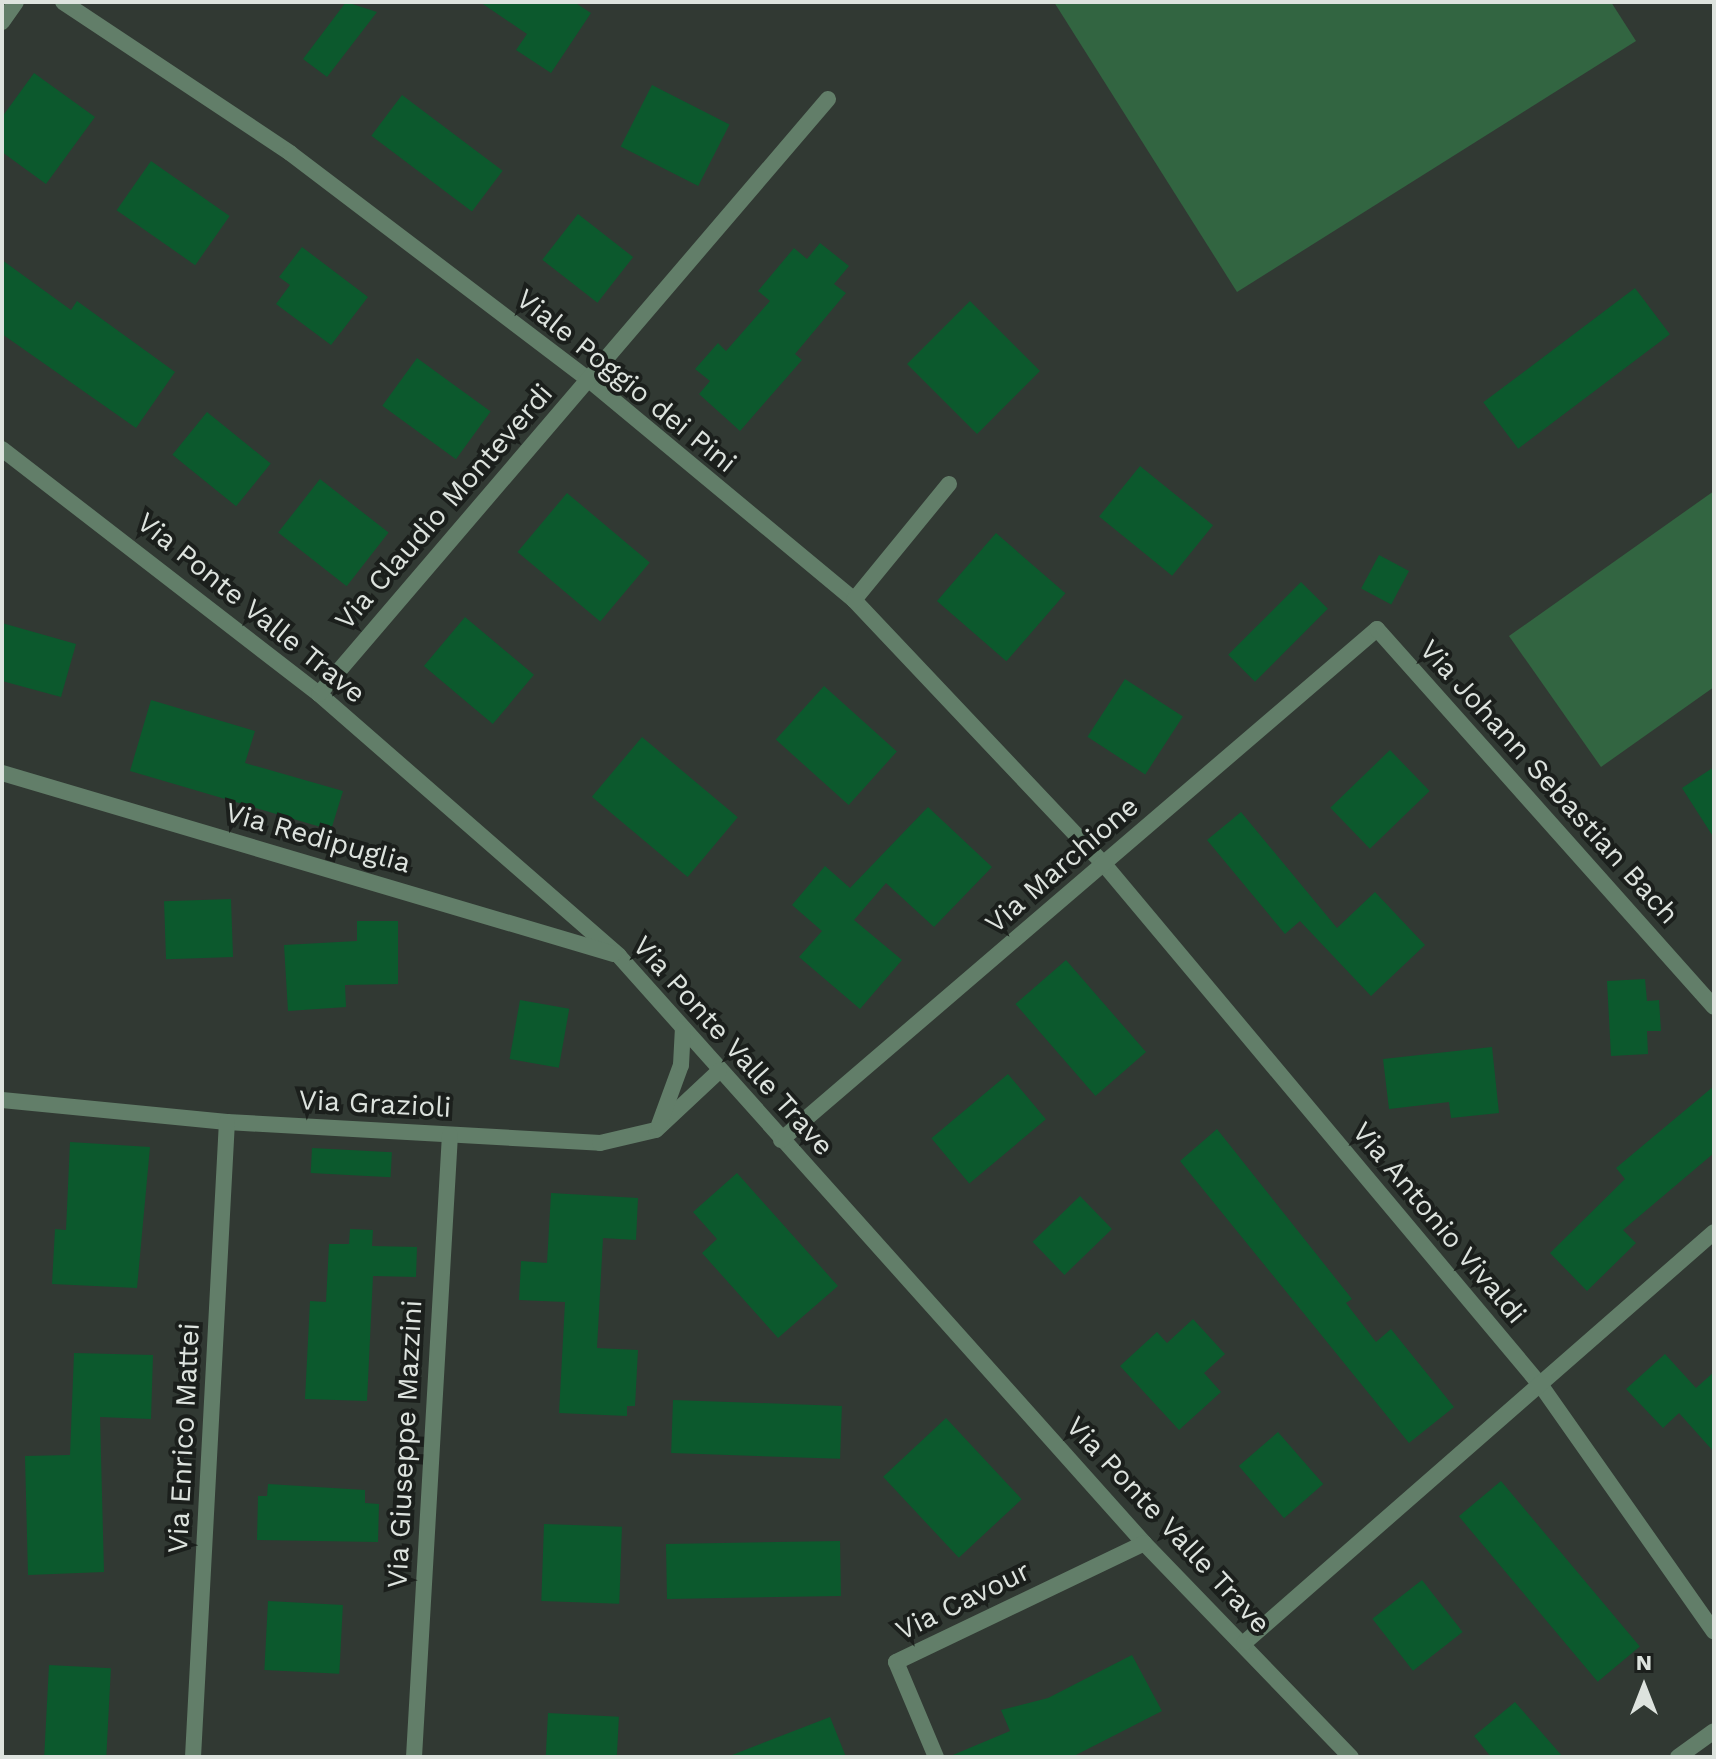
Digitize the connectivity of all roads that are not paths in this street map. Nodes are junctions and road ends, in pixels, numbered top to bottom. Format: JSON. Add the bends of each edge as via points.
{"nodes":[{"id":1,"x":16,"y":2,"type":"edge"},
{"id":2,"x":63,"y":2,"type":"edge"},
{"id":3,"x":2,"y":22,"type":"edge"},
{"id":4,"x":828,"y":99,"type":"dead end"},
{"id":5,"x":588,"y":379,"type":"junction"},
{"id":6,"x":2,"y":449,"type":"edge"},
{"id":7,"x":949,"y":484,"type":"dead end"},
{"id":8,"x":854,"y":600,"type":"junction"},
{"id":9,"x":1377,"y":629,"type":"joint"},
{"id":10,"x":319,"y":694,"type":"junction"},
{"id":11,"x":2,"y":773,"type":"edge"},
{"id":12,"x":1103,"y":863,"type":"junction"},
{"id":13,"x":619,"y":956,"type":"junction"},
{"id":14,"x":1714,"y":1007,"type":"edge"},
{"id":15,"x":683,"y":1029,"type":"junction"},
{"id":16,"x":719,"y":1071,"type":"junction"},
{"id":17,"x":2,"y":1100,"type":"edge"},
{"id":18,"x":227,"y":1122,"type":"junction"},
{"id":19,"x":656,"y":1130,"type":"junction"},
{"id":20,"x":450,"y":1135,"type":"junction"},
{"id":21,"x":781,"y":1140,"type":"junction"},
{"id":22,"x":1714,"y":1232,"type":"edge"},
{"id":23,"x":1542,"y":1387,"type":"junction"},
{"id":24,"x":1144,"y":1543,"type":"junction"},
{"id":25,"x":1714,"y":1632,"type":"edge"},
{"id":26,"x":1244,"y":1643,"type":"junction"},
{"id":27,"x":1714,"y":1731,"type":"edge"},
{"id":28,"x":193,"y":1757,"type":"edge"},
{"id":29,"x":414,"y":1757,"type":"edge"},
{"id":30,"x":936,"y":1757,"type":"edge"},
{"id":31,"x":1351,"y":1757,"type":"edge"},
{"id":32,"x":1678,"y":1757,"type":"edge"}],
"edges":[{"from":1,"to":3,"type":"street"},
{"from":2,"to":5,"type":"street","name":"Viale Poggio dei Pini","via":[[290,153]]},
{"from":4,"to":5,"type":"street","name":"Via Claudio Monteverdi"},
{"from":5,"to":8,"type":"street","name":"Viale Poggio dei Pini"},
{"from":5,"to":10,"type":"street","name":"Via Claudio Monteverdi"},
{"from":6,"to":10,"type":"street","name":"Via Ponte Valle Trave"},
{"from":7,"to":8,"type":"street"},
{"from":8,"to":12,"type":"street","name":"Viale Poggio dei Pini"},
{"from":9,"to":12,"type":"street","name":"Via Marchione"},
{"from":9,"to":14,"type":"street","name":"Via Johann Sebastian Bach"},
{"from":10,"to":13,"type":"street","name":"Via Ponte Valle Trave"},
{"from":11,"to":13,"type":"street","name":"Via Redipuglia"},
{"from":12,"to":21,"type":"street","name":"Via Marchione"},
{"from":12,"to":23,"type":"street","name":"Via Antonio Vivaldi"},
{"from":13,"to":15,"type":"street","name":"Via Ponte Valle Trave"},
{"from":15,"to":16,"type":"street","name":"Via Ponte Valle Trave"},
{"from":15,"to":19,"type":"street","via":[[681,1065]]},
{"from":16,"to":19,"type":"street"},
{"from":16,"to":21,"type":"street","name":"Via Ponte Valle Trave"},
{"from":17,"to":18,"type":"street","name":"Via Grazioli"},
{"from":18,"to":20,"type":"street","name":"Via Grazioli"},
{"from":18,"to":28,"type":"street","name":"Via Enrico Mattei"},
{"from":19,"to":20,"type":"street","name":"Via Grazioli","via":[[600,1143]]},
{"from":20,"to":29,"type":"street","name":"Via Giuseppe Mazzini"},
{"from":21,"to":24,"type":"street","name":"Via Ponte Valle Trave"},
{"from":22,"to":23,"type":"street"},
{"from":23,"to":25,"type":"street","name":"Via Antonio Vivaldi"},
{"from":23,"to":26,"type":"street"},
{"from":24,"to":26,"type":"street","name":"Via Ponte Valle Trave"},
{"from":24,"to":30,"type":"street","name":"Via Cavour","via":[[896,1662]]},
{"from":26,"to":31,"type":"street","name":"Via Ponte Valle Trave"},
{"from":27,"to":32,"type":"street"}]}
